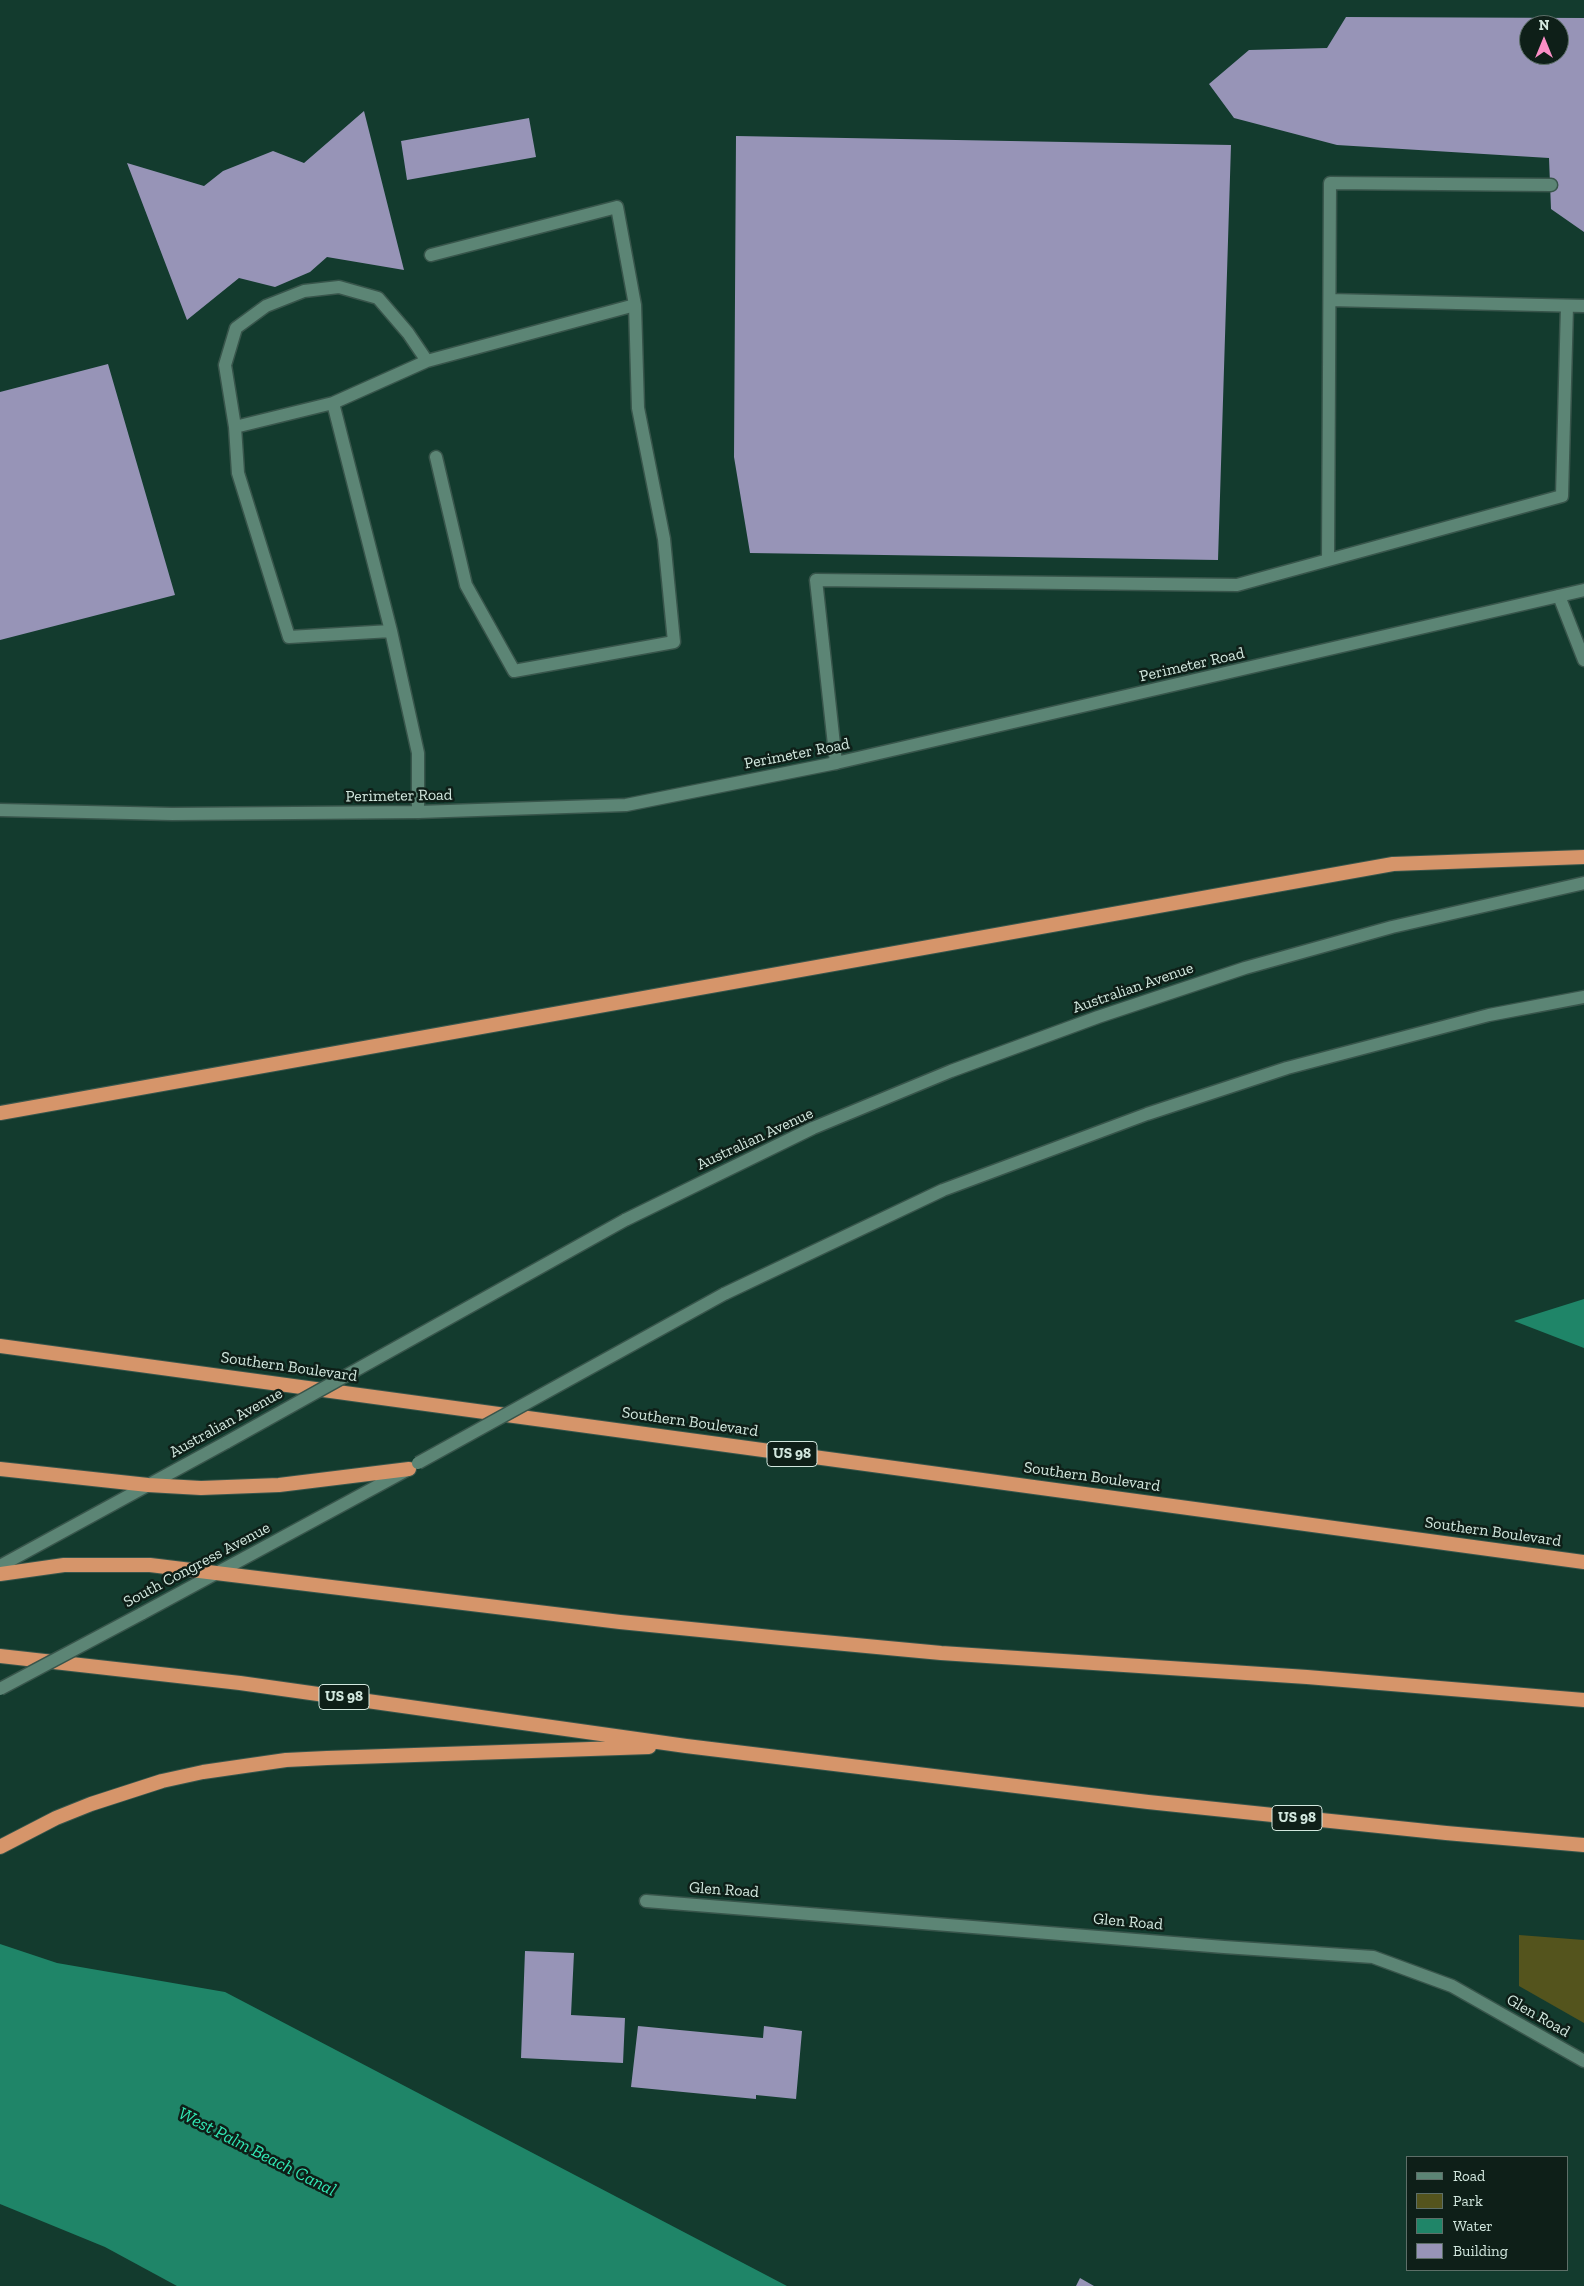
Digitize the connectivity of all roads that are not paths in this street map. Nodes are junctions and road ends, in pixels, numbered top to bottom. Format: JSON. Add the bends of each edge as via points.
{"nodes":[{"id":1,"x":1551,"y":185,"type":"dead end"},
{"id":2,"x":431,"y":255,"type":"dead end"},
{"id":3,"x":1330,"y":300,"type":"junction"},
{"id":4,"x":634,"y":305,"type":"junction"},
{"id":5,"x":1567,"y":306,"type":"junction"},
{"id":6,"x":1584,"y":306,"type":"edge"},
{"id":7,"x":427,"y":361,"type":"junction"},
{"id":8,"x":333,"y":402,"type":"junction"},
{"id":9,"x":235,"y":427,"type":"junction"},
{"id":10,"x":436,"y":457,"type":"dead end"},
{"id":11,"x":1328,"y":560,"type":"junction"},
{"id":12,"x":1584,"y":590,"type":"edge"},
{"id":13,"x":1559,"y":596,"type":"junction"},
{"id":14,"x":391,"y":631,"type":"junction"},
{"id":15,"x":1584,"y":660,"type":"edge"},
{"id":16,"x":836,"y":763,"type":"junction"},
{"id":17,"x":0,"y":810,"type":"edge"},
{"id":18,"x":418,"y":812,"type":"junction"},
{"id":19,"x":1584,"y":857,"type":"edge"},
{"id":20,"x":1584,"y":883,"type":"edge"},
{"id":21,"x":1584,"y":997,"type":"edge"},
{"id":22,"x":0,"y":1113,"type":"edge"},
{"id":23,"x":0,"y":1346,"type":"edge"},
{"id":24,"x":414,"y":1466,"type":"junction"},
{"id":25,"x":0,"y":1469,"type":"edge"},
{"id":26,"x":148,"y":1485,"type":"junction"},
{"id":27,"x":1584,"y":1562,"type":"edge"},
{"id":28,"x":0,"y":1566,"type":"edge"},
{"id":29,"x":0,"y":1574,"type":"edge"},
{"id":30,"x":217,"y":1574,"type":"junction"},
{"id":31,"x":0,"y":1656,"type":"edge"},
{"id":32,"x":0,"y":1689,"type":"edge"},
{"id":33,"x":1584,"y":1700,"type":"edge"},
{"id":34,"x":686,"y":1746,"type":"junction"},
{"id":35,"x":1584,"y":1845,"type":"edge"},
{"id":36,"x":0,"y":1847,"type":"edge"},
{"id":37,"x":646,"y":1901,"type":"dead end"},
{"id":38,"x":1584,"y":2061,"type":"edge"}],
"edges":[{"from":1,"to":3,"type":"main road","via":[[1330,183]]},
{"from":2,"to":4,"type":"main road","via":[[617,207]]},
{"from":3,"to":5,"type":"main road"},
{"from":3,"to":11,"type":"main road"},
{"from":4,"to":7,"type":"main road"},
{"from":4,"to":10,"type":"main road","via":[[638,408],[664,539],[674,642],[514,671],[466,584]]},
{"from":5,"to":6,"type":"main road"},
{"from":5,"to":11,"type":"main road","via":[[1562,496]]},
{"from":7,"to":8,"type":"main road"},
{"from":7,"to":9,"type":"main road","via":[[378,298],[339,286],[304,291],[266,306],[236,328],[225,365]]},
{"from":8,"to":9,"type":"main road"},
{"from":8,"to":14,"type":"main road"},
{"from":9,"to":14,"type":"main road","via":[[238,473],[289,637]]},
{"from":11,"to":16,"type":"main road","via":[[1237,584],[816,580]]},
{"from":12,"to":13,"type":"main road","name":"Perimeter Road"},
{"from":13,"to":15,"type":"main road"},
{"from":13,"to":16,"type":"main road","name":"Perimeter Road"},
{"from":14,"to":18,"type":"main road","via":[[418,753]]},
{"from":16,"to":18,"type":"main road","name":"Perimeter Road","via":[[626,805]]},
{"from":17,"to":18,"type":"main road","name":"Perimeter Road","via":[[172,814]]},
{"from":19,"to":22,"type":"highway","via":[[1393,864]]},
{"from":20,"to":26,"type":"main road","name":"Australian Avenue","bridge":true,"via":[[1383,930],[1245,968],[1098,1016],[951,1071],[813,1128],[625,1220]]},
{"from":21,"to":24,"type":"main road","bridge":true,"via":[[1489,1015],[1296,1066],[1147,1114],[943,1190],[724,1294]]},
{"from":23,"to":27,"type":"highway","name":"Southern Boulevard","number":"US 98"},
{"from":24,"to":26,"type":"highway","via":[[279,1485],[201,1488]]},
{"from":24,"to":30,"type":"main road","name":"South Congress Avenue"},
{"from":25,"to":26,"type":"highway"},
{"from":26,"to":28,"type":"main road","name":"Australian Avenue"},
{"from":29,"to":30,"type":"highway","via":[[106,1563]]},
{"from":30,"to":32,"type":"main road","name":"South Congress Avenue","bridge":true},
{"from":30,"to":33,"type":"highway","via":[[610,1620],[941,1653],[1307,1677]]},
{"from":31,"to":34,"type":"highway","number":"US 98","via":[[240,1683]]},
{"from":34,"to":35,"type":"highway","number":"US 98","via":[[1148,1802]]},
{"from":34,"to":36,"type":"highway","via":[[327,1758],[244,1765],[162,1781],[91,1804]]},
{"from":37,"to":38,"type":"main road","name":"Glen Road","via":[[1373,1957],[1452,1986]]}]}
